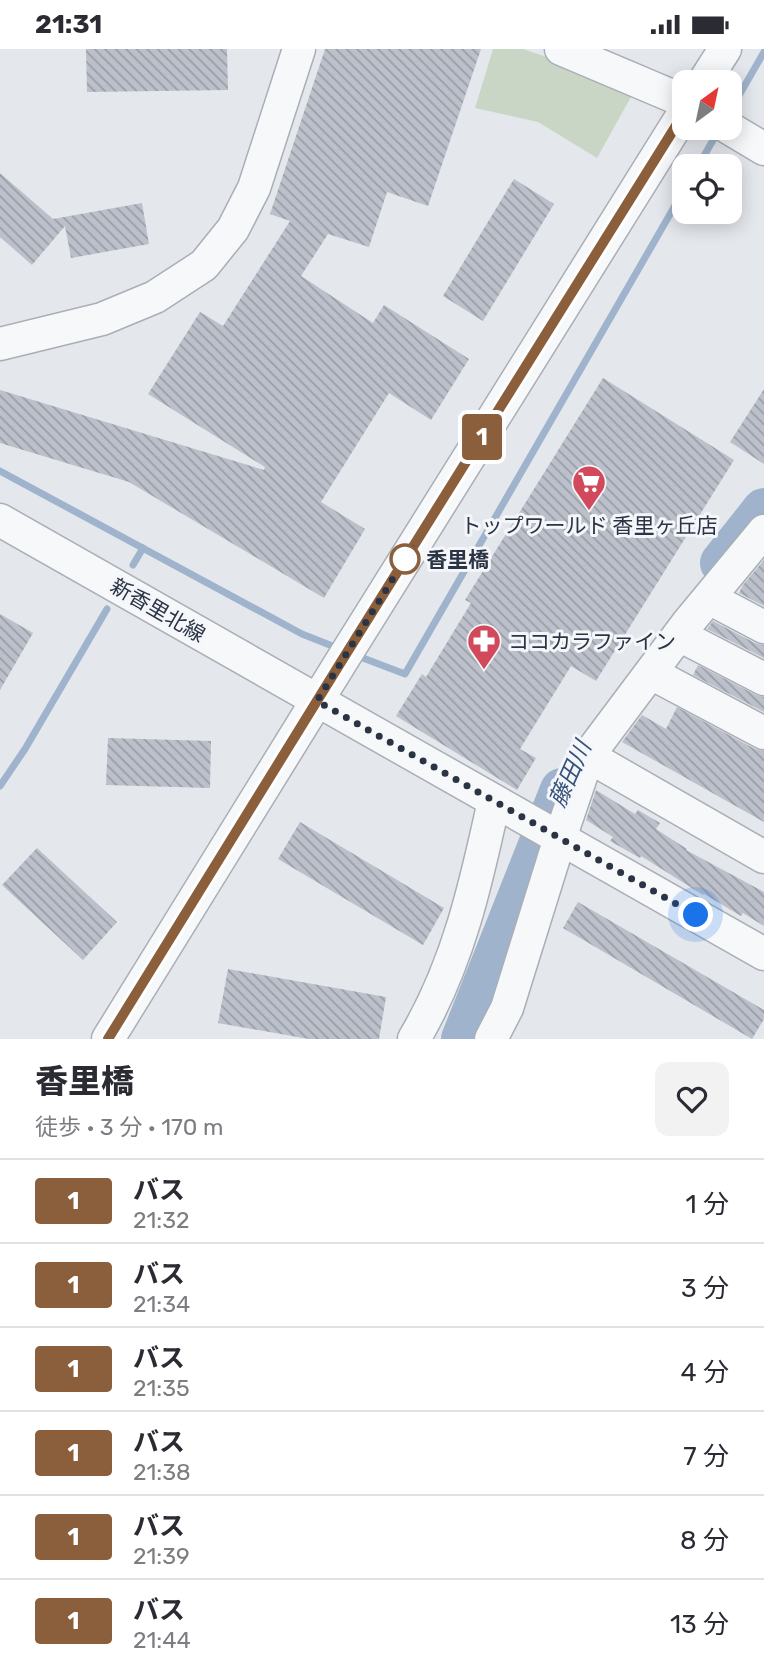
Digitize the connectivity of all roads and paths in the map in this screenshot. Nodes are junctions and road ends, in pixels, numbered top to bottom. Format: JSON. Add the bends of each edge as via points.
{"nodes":[{"id":1,"x":299,"y":49,"type":"edge"},
{"id":2,"x":561,"y":49,"type":"edge"},
{"id":3,"x":725,"y":49,"type":"edge"},
{"id":4,"x":712,"y":70,"type":"edge"},
{"id":5,"x":672,"y":96,"type":"edge"},
{"id":6,"x":672,"y":132,"type":"edge"},
{"id":7,"x":742,"y":136,"type":"edge"},
{"id":8,"x":764,"y":149,"type":"edge"},
{"id":9,"x":0,"y":344,"type":"edge"},
{"id":10,"x":0,"y":520,"type":"edge"},
{"id":11,"x":759,"y":546,"type":"edge"},
{"id":12,"x":709,"y":598,"type":"junction"},
{"id":13,"x":764,"y":627,"type":"edge"},
{"id":14,"x":679,"y":635,"type":"junction"},
{"id":15,"x":651,"y":673,"type":"junction"},
{"id":16,"x":764,"y":679,"type":"edge"},
{"id":17,"x":317,"y":701,"type":"junction"},
{"id":18,"x":764,"y":733,"type":"edge"},
{"id":19,"x":588,"y":756,"type":"junction"},
{"id":20,"x":494,"y":801,"type":"junction"},
{"id":21,"x":560,"y":838,"type":"junction"},
{"id":22,"x":764,"y":857,"type":"edge"},
{"id":23,"x":764,"y":954,"type":"edge"},
{"id":24,"x":108,"y":1039,"type":"edge"},
{"id":25,"x":414,"y":1039,"type":"edge"},
{"id":26,"x":491,"y":1039,"type":"edge"}],
"edges":[{"from":1,"to":9,"type":"street","via":[[254,188],[233,229],[204,265],[155,297],[102,319]]},
{"from":2,"to":5,"type":"street"},
{"from":3,"to":4,"type":"street"},
{"from":6,"to":17,"type":"street"},
{"from":7,"to":8,"type":"street"},
{"from":10,"to":17,"type":"street","name":"新香里北線"},
{"from":11,"to":12,"type":"street"},
{"from":12,"to":13,"type":"street"},
{"from":12,"to":14,"type":"street"},
{"from":14,"to":15,"type":"street"},
{"from":14,"to":16,"type":"street"},
{"from":15,"to":18,"type":"street"},
{"from":15,"to":19,"type":"street"},
{"from":17,"to":20,"type":"street","name":"新香里北線"},
{"from":17,"to":24,"type":"street"},
{"from":19,"to":21,"type":"street"},
{"from":19,"to":22,"type":"street"},
{"from":20,"to":21,"type":"street","name":"新香里北線"},
{"from":20,"to":25,"type":"street","via":[[451,965]]},
{"from":21,"to":23,"type":"street","name":"新香里北線"},
{"from":21,"to":26,"type":"street","via":[[508,1008]]}]}
